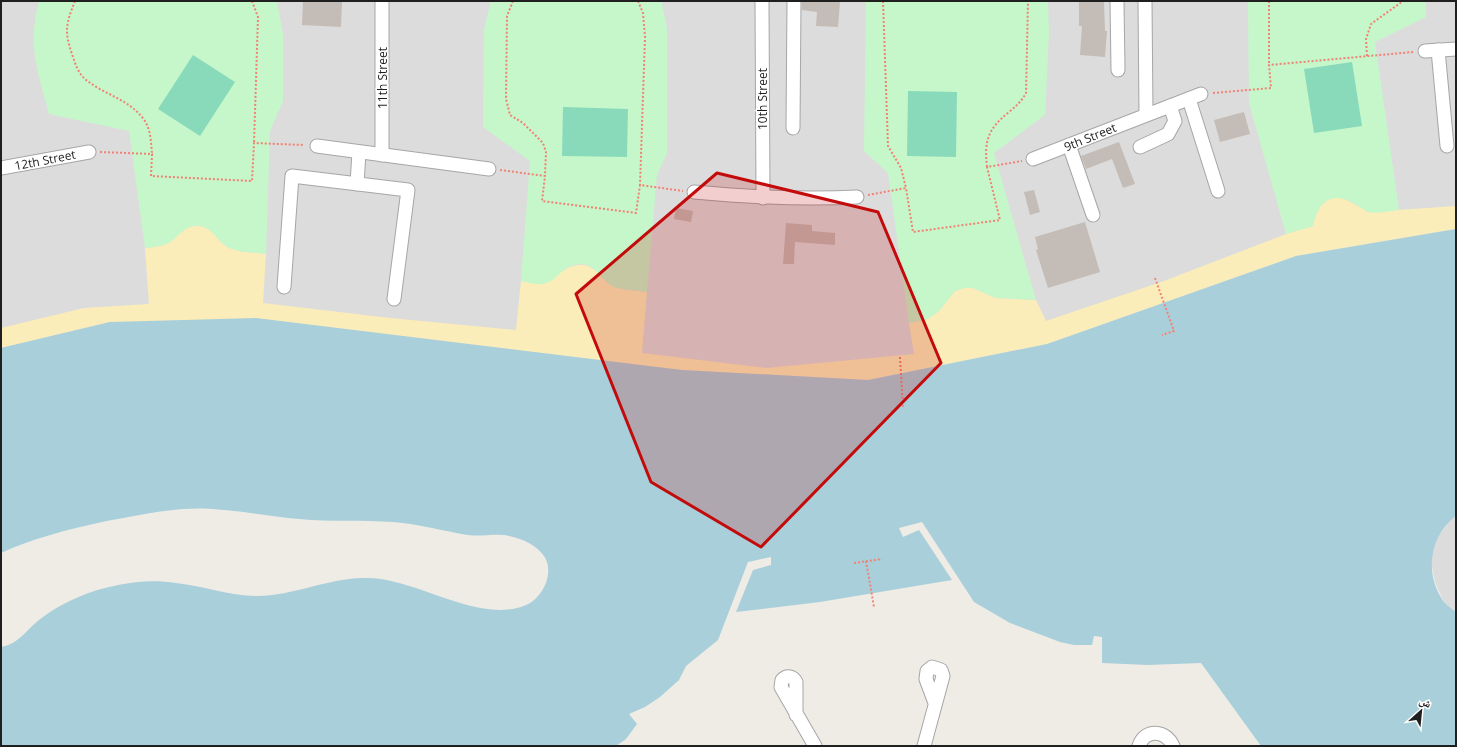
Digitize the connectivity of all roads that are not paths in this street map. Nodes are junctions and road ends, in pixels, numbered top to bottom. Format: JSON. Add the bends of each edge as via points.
{"nodes":[{"id":1,"x":382,"y":1,"type":"edge"},
{"id":2,"x":762,"y":1,"type":"edge"},
{"id":3,"x":794,"y":1,"type":"edge"},
{"id":4,"x":1117,"y":1,"type":"edge"},
{"id":5,"x":1145,"y":1,"type":"edge"},
{"id":6,"x":1456,"y":49,"type":"edge"},
{"id":7,"x":1438,"y":50,"type":"junction"},
{"id":8,"x":1425,"y":51,"type":"road end"},
{"id":9,"x":1118,"y":70,"type":"dead end"},
{"id":10,"x":1170,"y":106,"type":"junction"},
{"id":11,"x":1146,"y":114,"type":"junction"},
{"id":12,"x":793,"y":128,"type":"dead end"},
{"id":13,"x":1069,"y":145,"type":"junction"},
{"id":14,"x":318,"y":146,"type":"road end"},
{"id":15,"x":1447,"y":146,"type":"dead end"},
{"id":16,"x":1140,"y":147,"type":"dead end"},
{"id":17,"x":89,"y":152,"type":"road end"},
{"id":18,"x":359,"y":152,"type":"junction"},
{"id":19,"x":382,"y":155,"type":"junction"},
{"id":20,"x":1033,"y":159,"type":"road end"},
{"id":21,"x":1,"y":168,"type":"edge"},
{"id":22,"x":489,"y":169,"type":"road end"},
{"id":23,"x":357,"y":184,"type":"junction"},
{"id":24,"x":1218,"y":190,"type":"dead end"},
{"id":25,"x":694,"y":192,"type":"road end"},
{"id":26,"x":857,"y":197,"type":"road end"},
{"id":27,"x":763,"y":198,"type":"junction"},
{"id":28,"x":1093,"y":215,"type":"dead end"},
{"id":29,"x":284,"y":287,"type":"dead end"},
{"id":30,"x":394,"y":299,"type":"dead end"},
{"id":31,"x":935,"y":703,"type":"dead end"},
{"id":32,"x":796,"y":715,"type":"dead end"},
{"id":33,"x":815,"y":746,"type":"edge"},
{"id":34,"x":924,"y":746,"type":"edge"},
{"id":35,"x":1138,"y":746,"type":"edge"},
{"id":36,"x":1173,"y":746,"type":"edge"}],
"edges":[{"from":1,"to":19,"type":"street","name":"11th Street"},
{"from":2,"to":27,"type":"street","name":"10th Street"},
{"from":3,"to":12,"type":"street"},
{"from":4,"to":9,"type":"street"},
{"from":5,"to":11,"type":"street"},
{"from":6,"to":7,"type":"street"},
{"from":7,"to":8,"type":"street"},
{"from":7,"to":15,"type":"street"},
{"from":10,"to":11,"type":"street","name":"9th Street"},
{"from":10,"to":16,"type":"street","via":[[1175,121],[1168,134]]},
{"from":10,"to":24,"type":"street","name":"9th Street","via":[[1195,97]]},
{"from":11,"to":13,"type":"street","name":"9th Street"},
{"from":13,"to":20,"type":"street","name":"9th Street"},
{"from":13,"to":28,"type":"street"},
{"from":14,"to":18,"type":"street"},
{"from":17,"to":21,"type":"street","name":"12th Street"},
{"from":18,"to":19,"type":"street"},
{"from":18,"to":23,"type":"street"},
{"from":19,"to":22,"type":"street"},
{"from":23,"to":29,"type":"street","via":[[292,176]]},
{"from":23,"to":30,"type":"street","via":[[408,190]]},
{"from":25,"to":27,"type":"street"},
{"from":26,"to":27,"type":"street"},
{"from":31,"to":34,"type":"street"},
{"from":32,"to":33,"type":"street"},
{"from":35,"to":36,"type":"street","via":[[1147,735],[1157,733],[1167,737]]}]}
